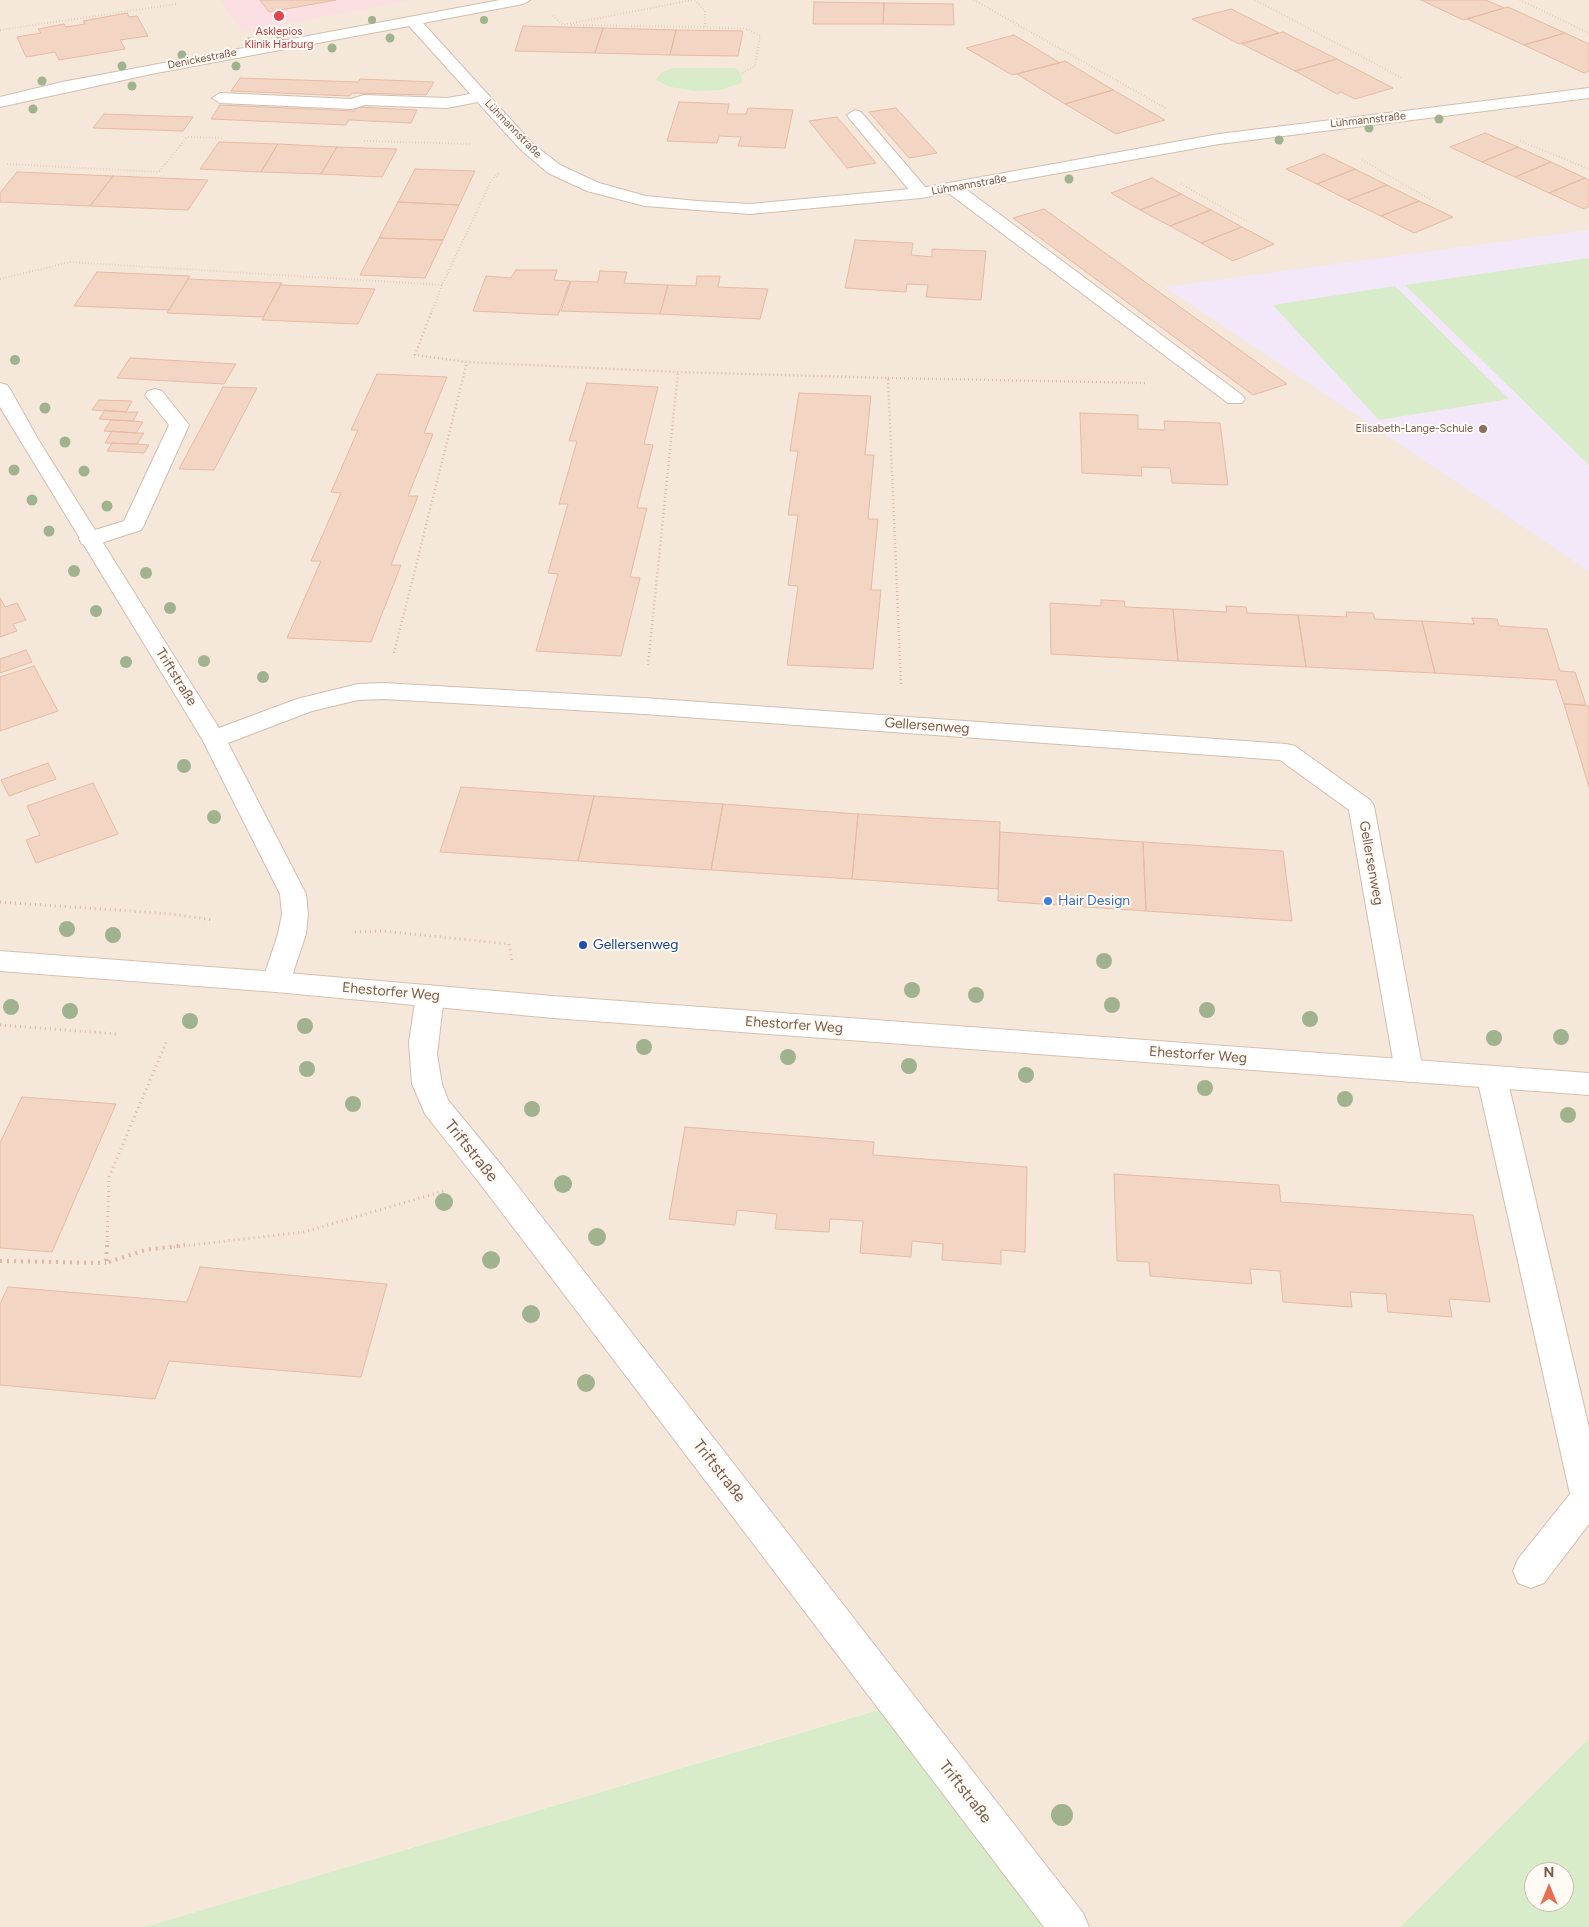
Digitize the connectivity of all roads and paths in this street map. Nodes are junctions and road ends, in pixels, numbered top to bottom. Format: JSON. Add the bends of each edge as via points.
{"nodes":[{"id":1,"x":523,"y":0,"type":"edge"},
{"id":2,"x":694,"y":0,"type":"edge"},
{"id":3,"x":974,"y":0,"type":"edge"},
{"id":4,"x":1255,"y":0,"type":"edge"},
{"id":5,"x":1520,"y":0,"type":"edge"},
{"id":6,"x":176,"y":4,"type":"dead end"},
{"id":7,"x":550,"y":14,"type":"dead end"},
{"id":8,"x":413,"y":21,"type":"junction"},
{"id":9,"x":563,"y":24,"type":"junction"},
{"id":10,"x":705,"y":27,"type":"junction"},
{"id":11,"x":0,"y":30,"type":"edge"},
{"id":12,"x":1589,"y":33,"type":"edge"},
{"id":13,"x":741,"y":74,"type":"dead end"},
{"id":14,"x":1589,"y":93,"type":"edge"},
{"id":15,"x":482,"y":97,"type":"junction"},
{"id":16,"x":220,"y":98,"type":"dead end"},
{"id":17,"x":0,"y":102,"type":"edge"},
{"id":18,"x":1461,"y":109,"type":"junction"},
{"id":19,"x":855,"y":115,"type":"dead end"},
{"id":20,"x":1306,"y":127,"type":"junction"},
{"id":21,"x":232,"y":138,"type":"dead end"},
{"id":22,"x":1219,"y":139,"type":"junction"},
{"id":23,"x":358,"y":141,"type":"dead end"},
{"id":24,"x":526,"y":146,"type":"junction"},
{"id":25,"x":1130,"y":155,"type":"junction"},
{"id":26,"x":7,"y":164,"type":"dead end"},
{"id":27,"x":953,"y":188,"type":"junction"},
{"id":28,"x":921,"y":192,"type":"junction"},
{"id":29,"x":1433,"y":202,"type":"dead end"},
{"id":30,"x":1248,"y":222,"type":"dead end"},
{"id":31,"x":0,"y":279,"type":"edge"},
{"id":32,"x":442,"y":285,"type":"junction"},
{"id":33,"x":467,"y":362,"type":"junction"},
{"id":34,"x":678,"y":372,"type":"junction"},
{"id":35,"x":888,"y":378,"type":"junction"},
{"id":36,"x":1216,"y":385,"type":"junction"},
{"id":37,"x":0,"y":389,"type":"edge"},
{"id":38,"x":155,"y":395,"type":"dead end"},
{"id":39,"x":1235,"y":399,"type":"dead end"},
{"id":40,"x":90,"y":539,"type":"junction"},
{"id":41,"x":384,"y":691,"type":"junction"},
{"id":42,"x":644,"y":706,"type":"junction"},
{"id":43,"x":903,"y":724,"type":"junction"},
{"id":44,"x":214,"y":738,"type":"junction"},
{"id":45,"x":0,"y":902,"type":"edge"},
{"id":46,"x":213,"y":920,"type":"dead end"},
{"id":47,"x":355,"y":932,"type":"dead end"},
{"id":48,"x":0,"y":961,"type":"edge"},
{"id":49,"x":512,"y":964,"type":"dead end"},
{"id":50,"x":276,"y":982,"type":"junction"},
{"id":51,"x":430,"y":996,"type":"junction"},
{"id":52,"x":0,"y":1025,"type":"edge"},
{"id":53,"x":116,"y":1034,"type":"dead end"},
{"id":54,"x":167,"y":1040,"type":"dead end"},
{"id":55,"x":1409,"y":1071,"type":"junction"},
{"id":56,"x":1492,"y":1078,"type":"junction"},
{"id":57,"x":1589,"y":1084,"type":"edge"},
{"id":58,"x":492,"y":1176,"type":"junction"},
{"id":59,"x":0,"y":1261,"type":"edge"},
{"id":60,"x":106,"y":1264,"type":"junction"},
{"id":61,"x":1531,"y":1571,"type":"dead end"},
{"id":62,"x":1069,"y":1927,"type":"edge"}],
"edges":[{"from":1,"to":8,"type":"street","name":"Denickestraße"},
{"from":2,"to":9,"type":"path"},
{"from":2,"to":10,"type":"path","via":[[705,11]]},
{"from":3,"to":22,"type":"path"},
{"from":4,"to":18,"type":"path"},
{"from":5,"to":12,"type":"path"},
{"from":6,"to":11,"type":"path"},
{"from":7,"to":9,"type":"path"},
{"from":8,"to":15,"type":"street","name":"Lühmannstraße"},
{"from":8,"to":17,"type":"street","name":"Denickestraße","via":[[115,76]]},
{"from":9,"to":10,"type":"path"},
{"from":10,"to":13,"type":"path","via":[[747,29],[760,36],[755,66]]},
{"from":14,"to":18,"type":"street","name":"Lühmannstraße"},
{"from":15,"to":16,"type":"street","via":[[447,103],[364,100],[352,104]]},
{"from":15,"to":24,"type":"street","name":"Lühmannstraße"},
{"from":18,"to":20,"type":"street","name":"Lühmannstraße"},
{"from":19,"to":28,"type":"street"},
{"from":20,"to":22,"type":"street","name":"Lühmannstraße"},
{"from":20,"to":29,"type":"path"},
{"from":21,"to":26,"type":"path","via":[[187,138],[159,172]]},
{"from":22,"to":25,"type":"street","name":"Lühmannstraße"},
{"from":23,"to":24,"type":"path"},
{"from":24,"to":28,"type":"street","name":"Lühmannstraße","via":[[554,169],[592,187],[645,201],[750,209]]},
{"from":24,"to":32,"type":"path","via":[[491,181]]},
{"from":25,"to":27,"type":"street","name":"Lühmannstraße"},
{"from":25,"to":30,"type":"path"},
{"from":27,"to":28,"type":"street","name":"Lühmannstraße"},
{"from":27,"to":36,"type":"street"},
{"from":31,"to":32,"type":"path","via":[[70,262]]},
{"from":32,"to":33,"type":"path","via":[[415,355]]},
{"from":33,"to":34,"type":"path"},
{"from":33,"to":41,"type":"path"},
{"from":34,"to":35,"type":"path"},
{"from":34,"to":42,"type":"path"},
{"from":35,"to":36,"type":"path"},
{"from":35,"to":43,"type":"path"},
{"from":36,"to":39,"type":"street"},
{"from":37,"to":40,"type":"street","name":"Triftstraße"},
{"from":38,"to":40,"type":"street","via":[[179,425],[134,525]]},
{"from":40,"to":44,"type":"street","name":"Triftstraße"},
{"from":41,"to":42,"type":"street","name":"Gellersenweg"},
{"from":41,"to":44,"type":"street","name":"Gellersenweg","via":[[358,692],[305,705]]},
{"from":42,"to":43,"type":"street","name":"Gellersenweg"},
{"from":43,"to":55,"type":"street","name":"Gellersenweg","via":[[1286,752],[1361,806]]},
{"from":44,"to":50,"type":"street","name":"Triftstraße","via":[[293,894],[292,934]]},
{"from":45,"to":46,"type":"path","via":[[172,914]]},
{"from":47,"to":49,"type":"path","via":[[382,931],[509,944]]},
{"from":48,"to":50,"type":"street","name":"Ehestorfer Weg"},
{"from":50,"to":51,"type":"street","name":"Ehestorfer Weg"},
{"from":51,"to":55,"type":"street","name":"Ehestorfer Weg"},
{"from":51,"to":58,"type":"street","name":"Triftstraße","via":[[423,1042],[427,1084],[435,1106]]},
{"from":52,"to":53,"type":"path"},
{"from":54,"to":60,"type":"path","via":[[108,1177]]},
{"from":55,"to":56,"type":"street","name":"Ehestorfer Weg"},
{"from":56,"to":57,"type":"street","name":"Ehestorfer Weg"},
{"from":56,"to":61,"type":"street","via":[[1588,1498]]},
{"from":58,"to":60,"type":"path","via":[[304,1232],[145,1250]]},
{"from":58,"to":62,"type":"street","name":"Triftstraße"},
{"from":59,"to":60,"type":"path"}]}
